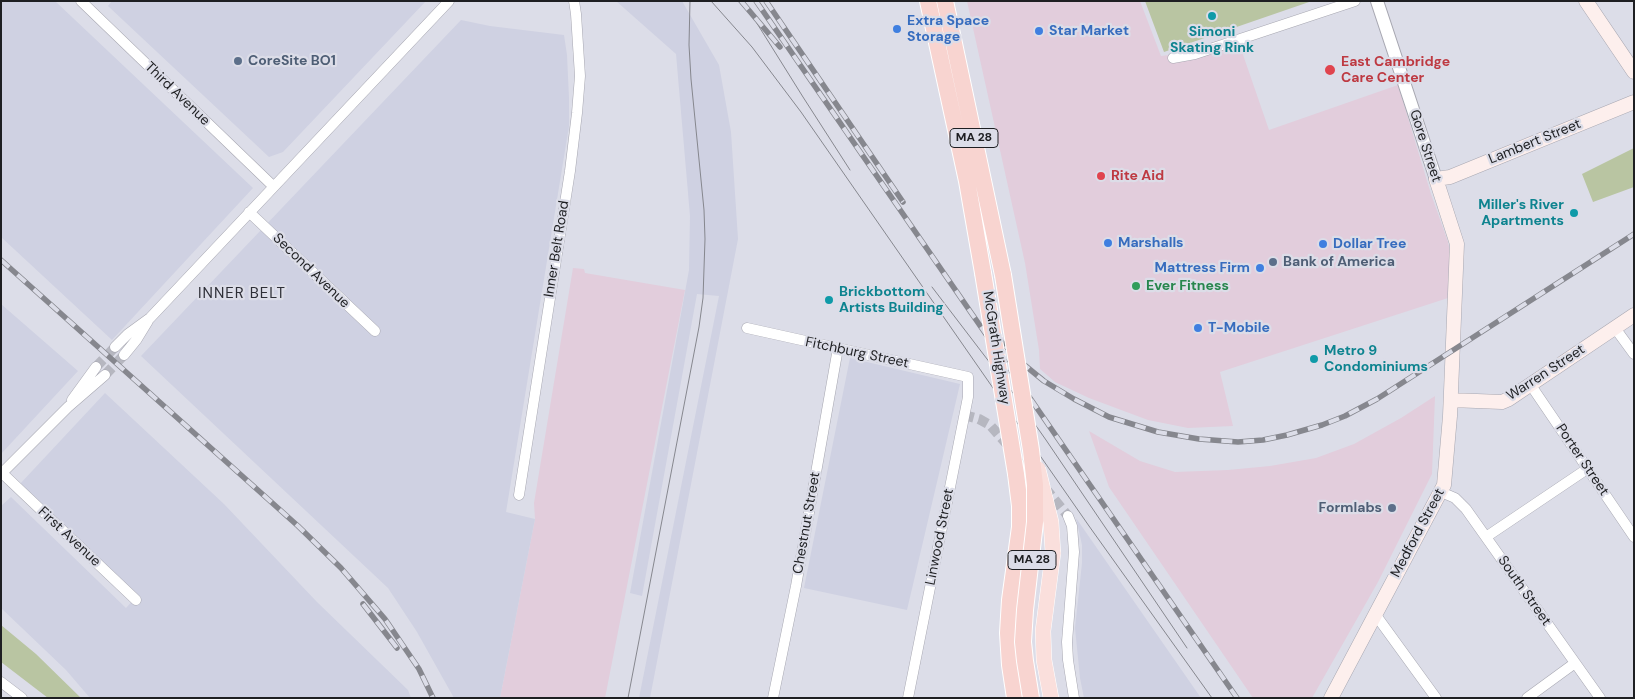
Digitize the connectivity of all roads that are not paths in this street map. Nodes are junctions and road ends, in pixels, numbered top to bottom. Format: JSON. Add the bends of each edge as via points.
{"nodes":[{"id":1,"x":81,"y":1,"type":"edge"},
{"id":2,"x":449,"y":1,"type":"edge"},
{"id":3,"x":574,"y":1,"type":"edge"},
{"id":4,"x":928,"y":1,"type":"edge"},
{"id":5,"x":945,"y":1,"type":"edge"},
{"id":6,"x":1355,"y":1,"type":"edge"},
{"id":7,"x":1377,"y":1,"type":"edge"},
{"id":8,"x":1586,"y":1,"type":"edge"},
{"id":9,"x":1173,"y":58,"type":"dead end"},
{"id":10,"x":1634,"y":72,"type":"edge"},
{"id":11,"x":1634,"y":102,"type":"edge"},
{"id":12,"x":1436,"y":179,"type":"junction"},
{"id":13,"x":273,"y":186,"type":"junction"},
{"id":14,"x":249,"y":212,"type":"junction"},
{"id":15,"x":1457,"y":263,"type":"joint"},
{"id":16,"x":1634,"y":315,"type":"edge"},
{"id":17,"x":150,"y":318,"type":"junction"},
{"id":18,"x":747,"y":328,"type":"dead end"},
{"id":19,"x":1616,"y":328,"type":"junction"},
{"id":20,"x":374,"y":331,"type":"dead end"},
{"id":21,"x":115,"y":347,"type":"tunnel mouth"},
{"id":22,"x":838,"y":348,"type":"junction"},
{"id":23,"x":1634,"y":354,"type":"edge"},
{"id":24,"x":124,"y":355,"type":"tunnel mouth"},
{"id":25,"x":96,"y":367,"type":"tunnel mouth"},
{"id":26,"x":105,"y":375,"type":"tunnel mouth"},
{"id":27,"x":968,"y":377,"type":"joint"},
{"id":28,"x":1530,"y":384,"type":"junction"},
{"id":29,"x":1451,"y":400,"type":"junction"},
{"id":30,"x":68,"y":407,"type":"junction"},
{"id":31,"x":1026,"y":423,"type":"junction"},
{"id":32,"x":1588,"y":469,"type":"junction"},
{"id":33,"x":2,"y":474,"type":"edge"},
{"id":34,"x":1441,"y":492,"type":"junction"},
{"id":35,"x":519,"y":495,"type":"dead end"},
{"id":36,"x":1068,"y":516,"type":"tunnel mouth"},
{"id":37,"x":1486,"y":537,"type":"junction"},
{"id":38,"x":1634,"y":537,"type":"edge"},
{"id":39,"x":136,"y":600,"type":"dead end"},
{"id":40,"x":1375,"y":614,"type":"junction"},
{"id":41,"x":1575,"y":663,"type":"junction"},
{"id":42,"x":1,"y":682,"type":"edge"},
{"id":43,"x":22,"y":698,"type":"edge"},
{"id":44,"x":774,"y":698,"type":"edge"},
{"id":45,"x":908,"y":698,"type":"edge"},
{"id":46,"x":1015,"y":698,"type":"edge"},
{"id":47,"x":1031,"y":698,"type":"edge"},
{"id":48,"x":1051,"y":698,"type":"edge"},
{"id":49,"x":1074,"y":698,"type":"edge"},
{"id":50,"x":1331,"y":698,"type":"edge"},
{"id":51,"x":1436,"y":698,"type":"edge"},
{"id":52,"x":1527,"y":698,"type":"edge"},
{"id":53,"x":1600,"y":698,"type":"edge"}],
"edges":[{"from":1,"to":13,"type":"street","name":"Third Avenue"},
{"from":2,"to":13,"type":"street"},
{"from":3,"to":35,"type":"street","name":"Inner Belt Road","via":[[580,69],[578,113]]},
{"from":4,"to":46,"type":"highway","name":"McGrath Highway","number":"MA 28","bridge":true,"via":[[966,174],[1020,506],[1008,633]]},
{"from":5,"to":31,"type":"highway","name":"McGrath Highway","number":"MA 28","bridge":true,"via":[[1003,275]]},
{"from":6,"to":9,"type":"street","via":[[1195,54]]},
{"from":7,"to":12,"type":"street","name":"Gore Street"},
{"from":8,"to":10,"type":"main road"},
{"from":11,"to":12,"type":"main road","name":"Lambert Street","via":[[1450,177]]},
{"from":12,"to":15,"type":"main road","name":"Gore Street","via":[[1457,244]]},
{"from":13,"to":14,"type":"street"},
{"from":14,"to":17,"type":"street"},
{"from":14,"to":20,"type":"street","name":"Second Avenue"},
{"from":15,"to":29,"type":"main road","name":"Medford Street"},
{"from":16,"to":19,"type":"main road","name":"Warren Street"},
{"from":17,"to":21,"type":"street"},
{"from":17,"to":24,"type":"street"},
{"from":18,"to":22,"type":"street","name":"Fitchburg Street"},
{"from":19,"to":23,"type":"street"},
{"from":19,"to":28,"type":"main road","name":"Warren Street"},
{"from":22,"to":27,"type":"street","name":"Fitchburg Street"},
{"from":22,"to":44,"type":"street","name":"Chestnut Street"},
{"from":25,"to":30,"type":"street"},
{"from":26,"to":30,"type":"street"},
{"from":27,"to":45,"type":"street","name":"Linwood Street","via":[[968,398]]},
{"from":28,"to":29,"type":"main road","name":"Warren Street","via":[[1502,402]]},
{"from":28,"to":32,"type":"street","name":"Porter Street"},
{"from":29,"to":34,"type":"main road","name":"Medford Street","via":[[1447,461]]},
{"from":30,"to":33,"type":"street"},
{"from":31,"to":47,"type":"highway","name":"McGrath Highway","number":"MA 28","bridge":true,"via":[[1036,509],[1024,630]]},
{"from":31,"to":48,"type":"main road","name":"McGrath Highway","bridge":true,"via":[[1051,522],[1052,553],[1043,632]]},
{"from":32,"to":37,"type":"street"},
{"from":32,"to":38,"type":"street","name":"Porter Street"},
{"from":33,"to":39,"type":"street","name":"First Avenue"},
{"from":34,"to":37,"type":"street","name":"South Street","via":[[1455,498]]},
{"from":34,"to":40,"type":"main road","name":"Medford Street"},
{"from":36,"to":49,"type":"street","via":[[1074,552],[1067,642]]},
{"from":37,"to":41,"type":"street","name":"South Street"},
{"from":40,"to":50,"type":"main road","name":"Medford Street"},
{"from":40,"to":51,"type":"street"},
{"from":41,"to":52,"type":"street"},
{"from":41,"to":53,"type":"street","name":"South Street"},
{"from":42,"to":43,"type":"street"}]}
